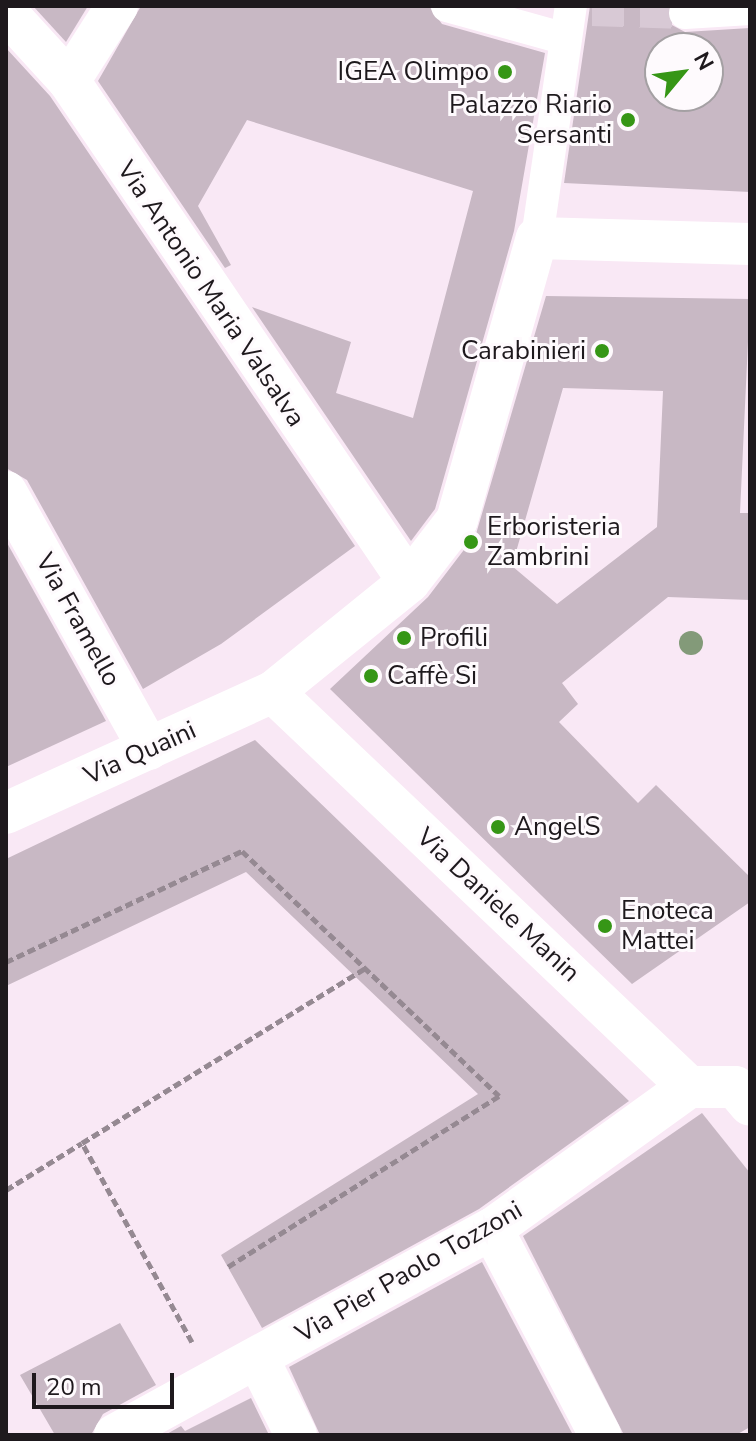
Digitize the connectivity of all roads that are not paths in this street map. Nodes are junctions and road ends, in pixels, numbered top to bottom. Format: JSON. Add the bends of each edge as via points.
{"nodes":[{"id":1,"x":117,"y":6,"type":"edge"},
{"id":2,"x":447,"y":6,"type":"edge"},
{"id":3,"x":750,"y":9,"type":"edge"},
{"id":4,"x":6,"y":12,"type":"edge"},
{"id":5,"x":685,"y":13,"type":"dead end"},
{"id":6,"x":575,"y":16,"type":"edge"},
{"id":7,"x":69,"y":81,"type":"junction"},
{"id":8,"x":537,"y":238,"type":"junction"},
{"id":9,"x":750,"y":244,"type":"edge"},
{"id":10,"x":6,"y":492,"type":"edge"},
{"id":11,"x":409,"y":582,"type":"junction"},
{"id":12,"x":273,"y":692,"type":"junction"},
{"id":13,"x":149,"y":749,"type":"junction"},
{"id":14,"x":6,"y":813,"type":"edge"},
{"id":15,"x":689,"y":1087,"type":"junction"},
{"id":16,"x":745,"y":1090,"type":"edge"},
{"id":17,"x":492,"y":1229,"type":"junction"},
{"id":18,"x":258,"y":1359,"type":"junction"},
{"id":19,"x":115,"y":1435,"type":"edge"},
{"id":20,"x":296,"y":1435,"type":"edge"},
{"id":21,"x":600,"y":1435,"type":"edge"}],
"edges":[{"from":1,"to":7,"type":"street"},
{"from":2,"to":6,"type":"street"},
{"from":3,"to":5,"type":"street"},
{"from":4,"to":7,"type":"street","name":"Via Antonio Maria Valsalva"},
{"from":6,"to":8,"type":"street"},
{"from":7,"to":11,"type":"street","name":"Via Antonio Maria Valsalva"},
{"from":8,"to":9,"type":"street"},
{"from":8,"to":11,"type":"street","name":"Via Quaini","via":[[457,520]]},
{"from":10,"to":13,"type":"street","name":"Via Framello"},
{"from":11,"to":12,"type":"street","name":"Via Quaini"},
{"from":12,"to":13,"type":"street","name":"Via Quaini"},
{"from":12,"to":15,"type":"street","name":"Via Daniele Manin"},
{"from":13,"to":14,"type":"street","name":"Via Quaini"},
{"from":15,"to":16,"type":"street"},
{"from":15,"to":17,"type":"street","name":"Via Pier Paolo Tozzoni"},
{"from":17,"to":18,"type":"street","name":"Via Pier Paolo Tozzoni"},
{"from":17,"to":21,"type":"street"},
{"from":18,"to":19,"type":"street","name":"Via Pier Paolo Tozzoni"},
{"from":18,"to":20,"type":"street"}]}
